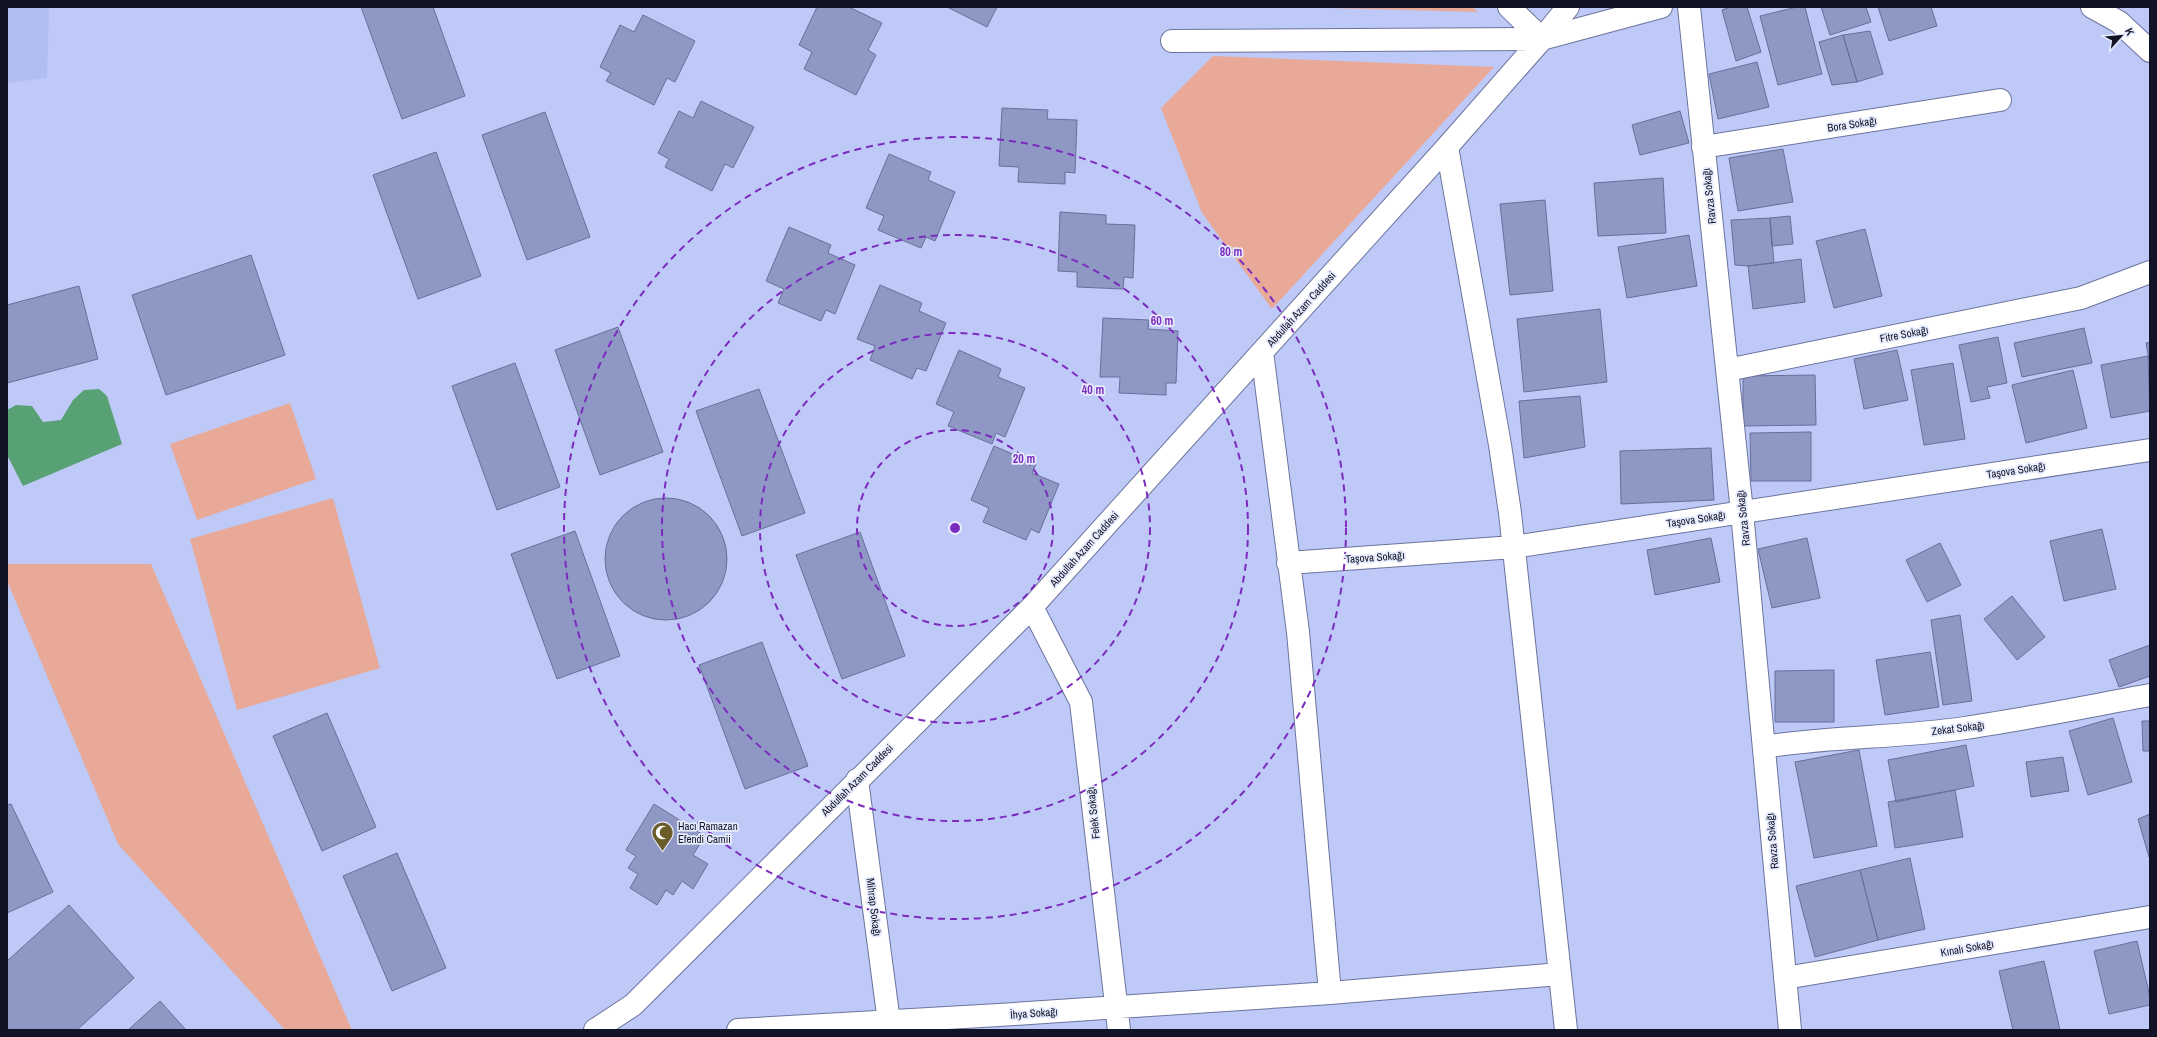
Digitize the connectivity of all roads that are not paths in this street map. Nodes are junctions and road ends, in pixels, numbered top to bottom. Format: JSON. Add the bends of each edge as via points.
{"nodes":[{"id":1,"x":1509,"y":7,"type":"edge"},
{"id":2,"x":1568,"y":7,"type":"edge"},
{"id":3,"x":1661,"y":7,"type":"edge"},
{"id":4,"x":1689,"y":7,"type":"edge"},
{"id":5,"x":2092,"y":7,"type":"edge"},
{"id":6,"x":1542,"y":39,"type":"junction"},
{"id":7,"x":1172,"y":41,"type":"dead end"},
{"id":8,"x":2150,"y":51,"type":"edge"},
{"id":9,"x":2000,"y":100,"type":"dead end"},
{"id":10,"x":1448,"y":147,"type":"junction"},
{"id":11,"x":1703,"y":147,"type":"junction"},
{"id":12,"x":2150,"y":272,"type":"edge"},
{"id":13,"x":1262,"y":352,"type":"junction"},
{"id":14,"x":1727,"y":370,"type":"junction"},
{"id":15,"x":2150,"y":450,"type":"edge"},
{"id":16,"x":1742,"y":512,"type":"junction"},
{"id":17,"x":1514,"y":547,"type":"junction"},
{"id":18,"x":1288,"y":563,"type":"junction"},
{"id":19,"x":1032,"y":607,"type":"junction"},
{"id":20,"x":2150,"y":695,"type":"edge"},
{"id":21,"x":1764,"y":747,"type":"junction"},
{"id":22,"x":857,"y":780,"type":"junction"},
{"id":23,"x":2150,"y":916,"type":"edge"},
{"id":24,"x":1560,"y":974,"type":"junction"},
{"id":25,"x":1785,"y":978,"type":"junction"},
{"id":26,"x":1330,"y":993,"type":"junction"},
{"id":27,"x":1116,"y":1008,"type":"junction"},
{"id":28,"x":894,"y":1026,"type":"edge"},
{"id":29,"x":596,"y":1030,"type":"edge"},
{"id":30,"x":738,"y":1030,"type":"edge"},
{"id":31,"x":1119,"y":1030,"type":"edge"},
{"id":32,"x":1566,"y":1030,"type":"edge"},
{"id":33,"x":1790,"y":1030,"type":"edge"}],
"edges":[{"from":1,"to":6,"type":"main road"},
{"from":2,"to":6,"type":"main road","name":"Abdullah Azam Caddesi"},
{"from":3,"to":6,"type":"main road"},
{"from":4,"to":11,"type":"main road","name":"Ravza Sokağı"},
{"from":5,"to":8,"type":"main road","via":[[2120,22]]},
{"from":6,"to":7,"type":"main road"},
{"from":6,"to":10,"type":"main road","name":"Abdullah Azam Caddesi"},
{"from":9,"to":11,"type":"main road","name":"Bora Sokağı"},
{"from":10,"to":13,"type":"main road","name":"Abdullah Azam Caddesi"},
{"from":10,"to":17,"type":"main road","via":[[1500,445]]},
{"from":11,"to":14,"type":"main road","name":"Ravza Sokağı"},
{"from":12,"to":14,"type":"main road","name":"Fitre Sokağı","via":[[2081,298]]},
{"from":13,"to":18,"type":"main road"},
{"from":13,"to":19,"type":"main road","name":"Abdullah Azam Caddesi"},
{"from":14,"to":16,"type":"main road","name":"Ravza Sokağı"},
{"from":15,"to":16,"type":"main road","name":"Taşova Sokağı"},
{"from":16,"to":17,"type":"main road","name":"Taşova Sokağı"},
{"from":16,"to":21,"type":"main road","name":"Ravza Sokağı"},
{"from":17,"to":18,"type":"main road","name":"Taşova Sokağı"},
{"from":17,"to":24,"type":"main road"},
{"from":18,"to":26,"type":"main road","via":[[1298,632]]},
{"from":19,"to":22,"type":"main road","name":"Abdullah Azam Caddesi"},
{"from":19,"to":27,"type":"main road","name":"Felek Sokağı","via":[[1081,702]]},
{"from":20,"to":21,"type":"main road","name":"Zekat Sokağı","via":[[1965,728],[1795,742]]},
{"from":21,"to":25,"type":"main road","name":"Ravza Sokağı"},
{"from":22,"to":28,"type":"main road","name":"Mihrap Sokağı"},
{"from":22,"to":29,"type":"main road","name":"Abdullah Azam Caddesi","via":[[633,1005]]},
{"from":23,"to":25,"type":"main road","name":"Kınalı Sokağı"},
{"from":24,"to":26,"type":"main road","name":"İhya Sokağı"},
{"from":24,"to":32,"type":"main road"},
{"from":25,"to":33,"type":"main road","name":"Ravza Sokağı"},
{"from":26,"to":27,"type":"main road","name":"İhya Sokağı"},
{"from":27,"to":28,"type":"main road","name":"İhya Sokağı"},
{"from":27,"to":31,"type":"main road","name":"Felek Sokağı"},
{"from":28,"to":30,"type":"main road","name":"İhya Sokağı"}]}
